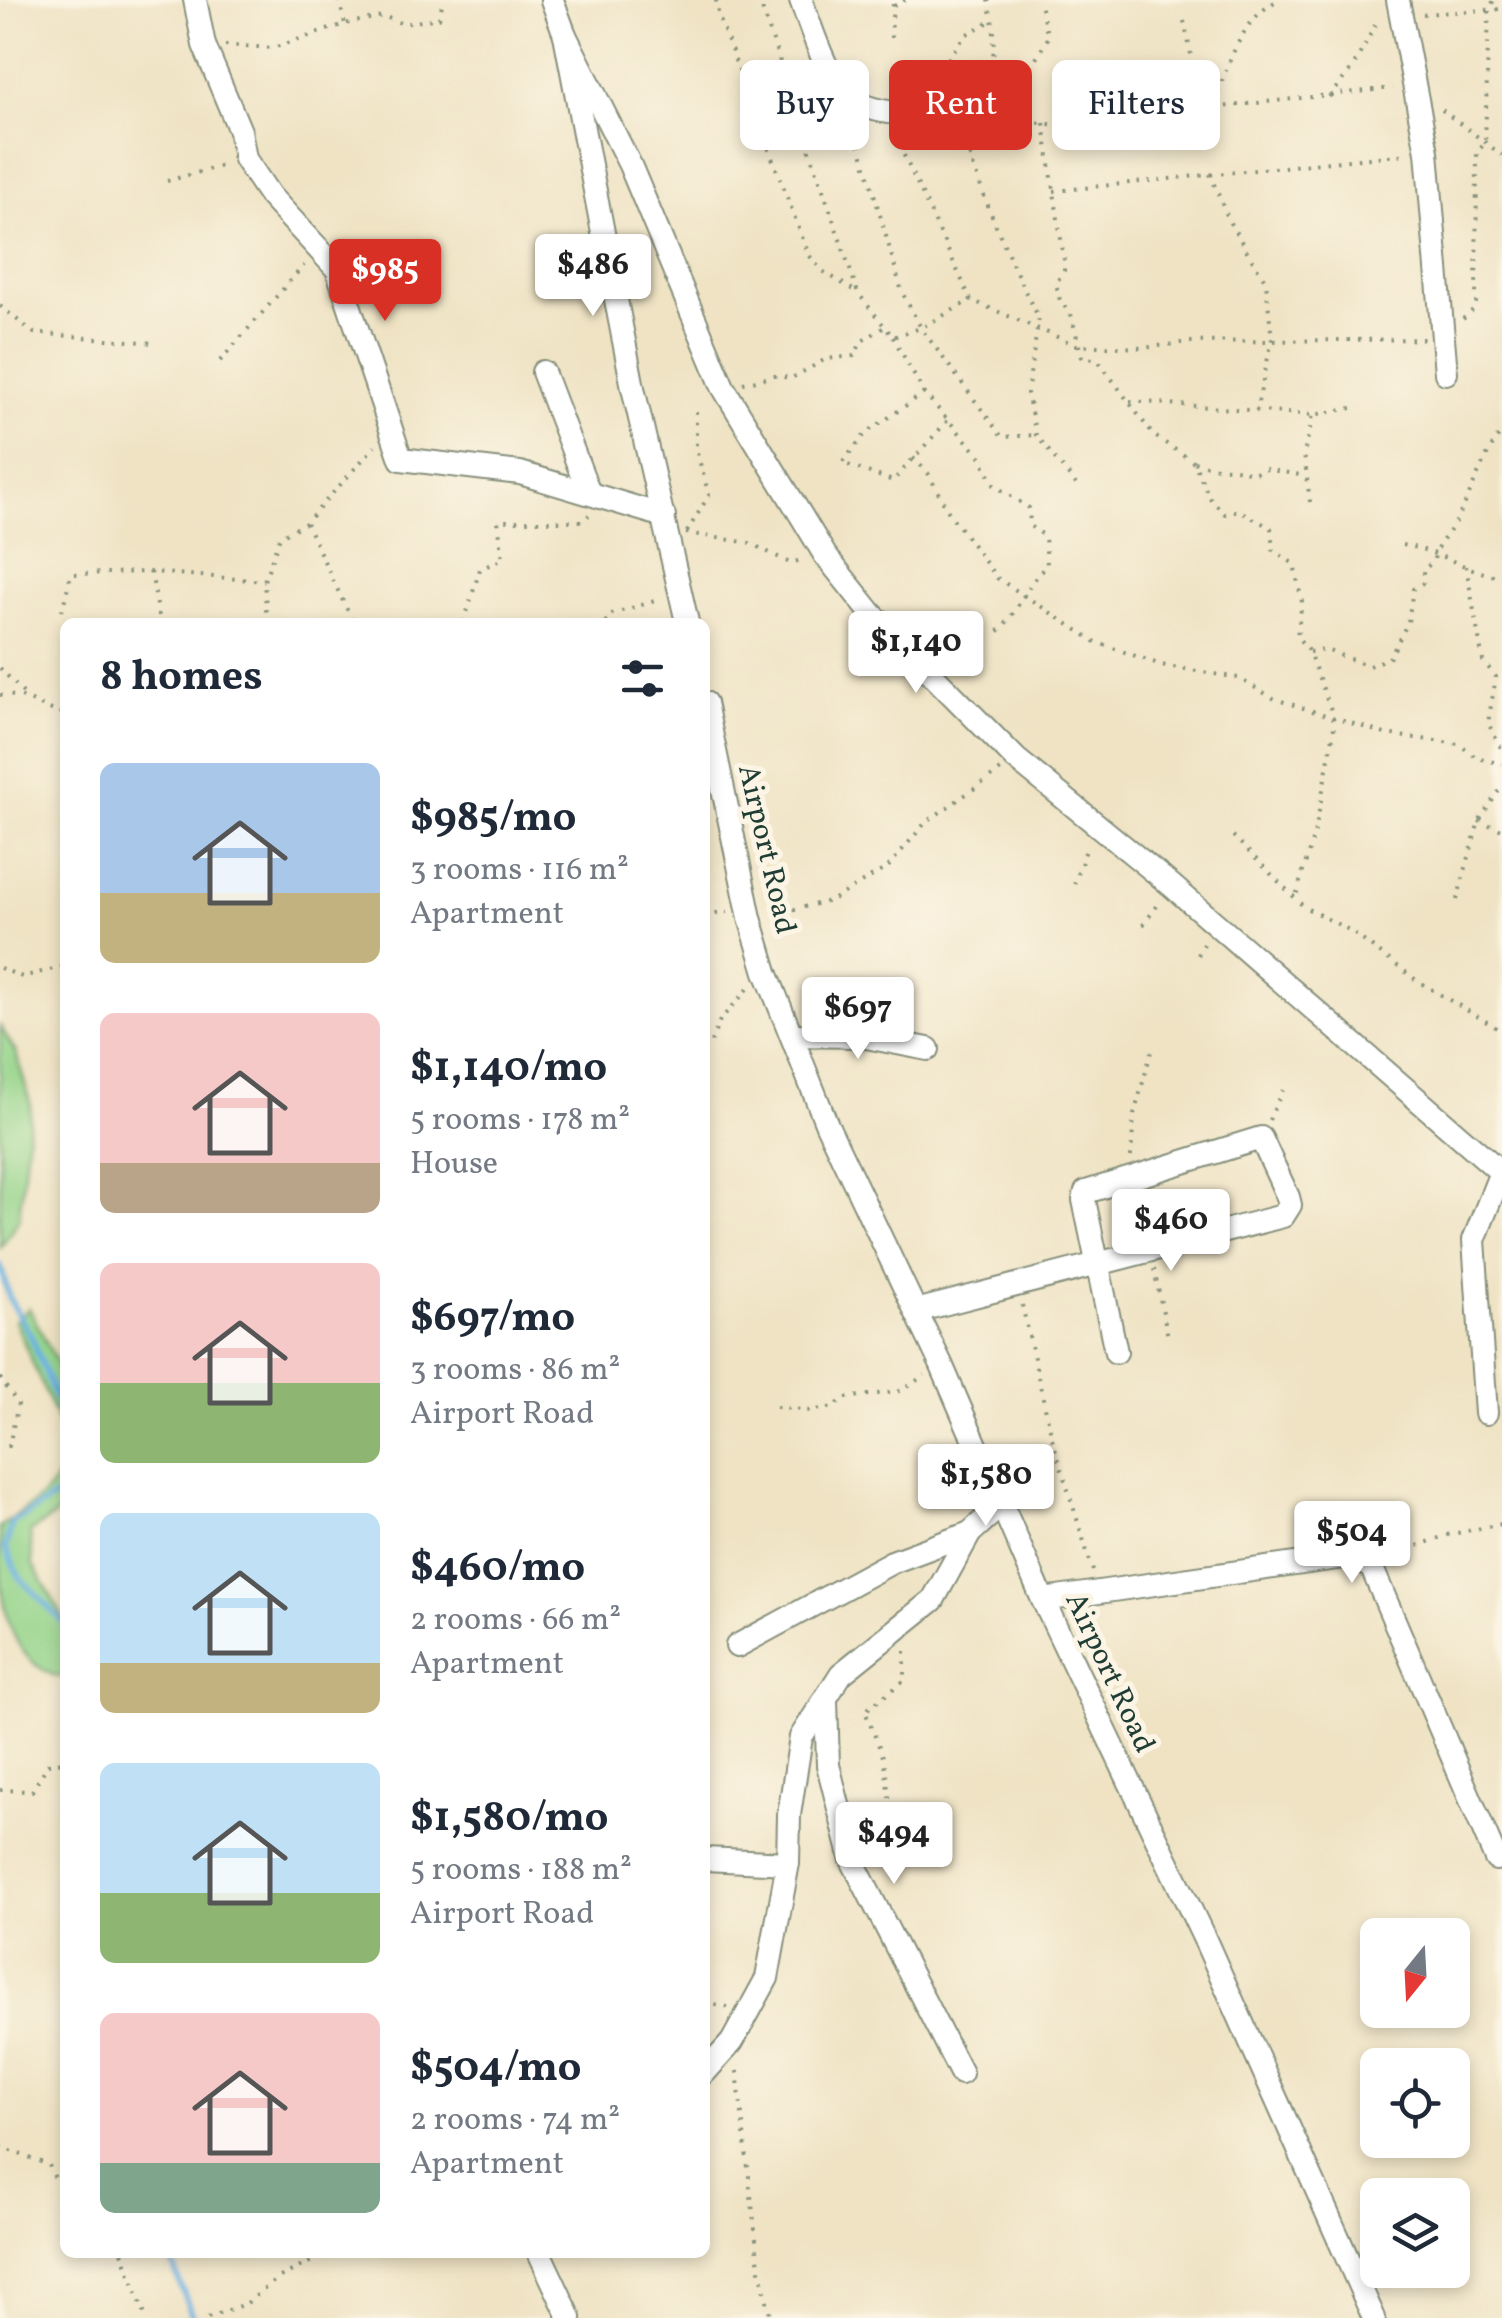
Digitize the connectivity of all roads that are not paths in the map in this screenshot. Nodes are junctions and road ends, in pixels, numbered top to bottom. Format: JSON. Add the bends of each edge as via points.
{"nodes":[{"id":1,"x":195,"y":0,"type":"edge"},
{"id":2,"x":552,"y":0,"type":"edge"},
{"id":3,"x":801,"y":0,"type":"edge"},
{"id":4,"x":1394,"y":9,"type":"edge"},
{"id":5,"x":565,"y":36,"type":"junction"},
{"id":6,"x":889,"y":114,"type":"edge"},
{"id":7,"x":543,"y":372,"type":"dead end"},
{"id":8,"x":1446,"y":373,"type":"dead end"},
{"id":9,"x":598,"y":496,"type":"junction"},
{"id":10,"x":673,"y":529,"type":"junction"},
{"id":11,"x":686,"y":618,"type":"edge"},
{"id":12,"x":710,"y":727,"type":"edge"},
{"id":13,"x":792,"y":1035,"type":"junction"},
{"id":14,"x":928,"y":1049,"type":"dead end"},
{"id":15,"x":1501,"y":1172,"type":"edge"},
{"id":16,"x":1098,"y":1264,"type":"junction"},
{"id":17,"x":916,"y":1310,"type":"junction"},
{"id":18,"x":1116,"y":1352,"type":"dead end"},
{"id":19,"x":1486,"y":1413,"type":"dead end"},
{"id":20,"x":1004,"y":1504,"type":"junction"},
{"id":21,"x":970,"y":1533,"type":"junction"},
{"id":22,"x":1043,"y":1600,"type":"junction"},
{"id":23,"x":737,"y":1646,"type":"dead end"},
{"id":24,"x":826,"y":1700,"type":"junction"},
{"id":25,"x":1496,"y":1858,"type":"dead end"},
{"id":26,"x":710,"y":1859,"type":"edge"},
{"id":27,"x":788,"y":1863,"type":"junction"},
{"id":28,"x":710,"y":2066,"type":"edge"},
{"id":29,"x":960,"y":2073,"type":"dead end"},
{"id":30,"x":541,"y":2258,"type":"edge"},
{"id":31,"x":570,"y":2318,"type":"edge"},
{"id":32,"x":1374,"y":2318,"type":"edge"}],
"edges":[{"from":1,"to":9,"type":"street","via":[[244,159],[337,269],[401,458],[520,473]]},
{"from":2,"to":5,"type":"street"},
{"from":3,"to":6,"type":"street","via":[[825,70],[846,95]]},
{"from":4,"to":8,"type":"street","via":[[1427,152]]},
{"from":5,"to":10,"type":"street","via":[[632,388]]},
{"from":5,"to":15,"type":"street","via":[[630,165],[723,386],[825,554],[872,614],[1016,759]]},
{"from":7,"to":9,"type":"street"},
{"from":9,"to":10,"type":"street"},
{"from":10,"to":11,"type":"street"},
{"from":12,"to":13,"type":"street","name":"Airport Road","via":[[750,918]]},
{"from":13,"to":14,"type":"street","via":[[861,1036]]},
{"from":13,"to":17,"type":"street","name":"Airport Road"},
{"from":15,"to":19,"type":"street","via":[[1474,1240]]},
{"from":16,"to":16,"type":"street","via":[[1086,1192],[1261,1138],[1290,1204],[1283,1216]]},
{"from":16,"to":17,"type":"street"},
{"from":16,"to":18,"type":"street"},
{"from":17,"to":20,"type":"street","name":"Airport Road"},
{"from":20,"to":21,"type":"street"},
{"from":20,"to":22,"type":"street","name":"Airport Road"},
{"from":21,"to":23,"type":"street","via":[[892,1562]]},
{"from":21,"to":24,"type":"street","via":[[932,1600],[841,1674]]},
{"from":22,"to":25,"type":"street","via":[[1344,1557],[1371,1566]]},
{"from":22,"to":32,"type":"street","name":"Airport Road"},
{"from":24,"to":27,"type":"street","via":[[796,1750]]},
{"from":24,"to":29,"type":"street","via":[[828,1765],[852,1860]]},
{"from":26,"to":27,"type":"street"},
{"from":27,"to":28,"type":"street","via":[[767,1978],[732,2042]]},
{"from":30,"to":31,"type":"street"}]}
